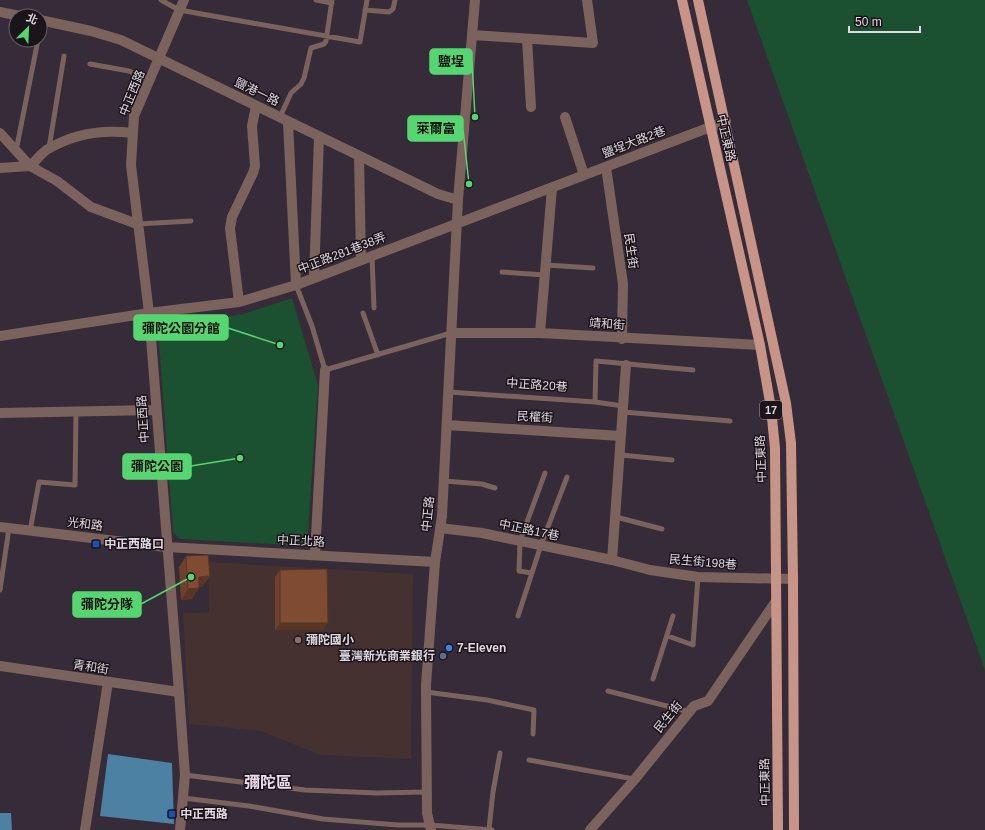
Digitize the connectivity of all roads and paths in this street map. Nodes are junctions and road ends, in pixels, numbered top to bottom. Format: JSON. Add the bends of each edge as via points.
{"nodes":[{"id":1,"x":161,"y":0,"type":"edge"},
{"id":2,"x":184,"y":0,"type":"edge"},
{"id":3,"x":316,"y":0,"type":"edge"},
{"id":4,"x":367,"y":0,"type":"edge"},
{"id":5,"x":395,"y":0,"type":"edge"},
{"id":6,"x":475,"y":0,"type":"edge"},
{"id":7,"x":587,"y":0,"type":"edge"},
{"id":8,"x":682,"y":0,"type":"edge"},
{"id":9,"x":698,"y":0,"type":"edge"},
{"id":10,"x":332,"y":1,"type":"edge"},
{"id":11,"x":179,"y":10,"type":"junction"},
{"id":12,"x":365,"y":10,"type":"junction"},
{"id":13,"x":48,"y":24,"type":"edge"},
{"id":14,"x":473,"y":35,"type":"junction"},
{"id":15,"x":327,"y":36,"type":"junction"},
{"id":16,"x":527,"y":39,"type":"junction"},
{"id":17,"x":36,"y":48,"type":"edge"},
{"id":18,"x":64,"y":56,"type":"dead end"},
{"id":19,"x":159,"y":59,"type":"junction"},
{"id":20,"x":90,"y":64,"type":"dead end"},
{"id":21,"x":151,"y":81,"type":"junction"},
{"id":22,"x":256,"y":106,"type":"junction"},
{"id":23,"x":531,"y":107,"type":"dead end"},
{"id":24,"x":565,"y":117,"type":"dead end"},
{"id":25,"x":284,"y":119,"type":"junction"},
{"id":26,"x":726,"y":120,"type":"junction"},
{"id":27,"x":710,"y":128,"type":"junction"},
{"id":28,"x":132,"y":133,"type":"junction"},
{"id":29,"x":0,"y":134,"type":"edge"},
{"id":30,"x":319,"y":136,"type":"junction"},
{"id":31,"x":48,"y":149,"type":"junction"},
{"id":32,"x":16,"y":151,"type":"junction"},
{"id":33,"x":360,"y":156,"type":"junction"},
{"id":34,"x":30,"y":166,"type":"junction"},
{"id":35,"x":606,"y":167,"type":"junction"},
{"id":36,"x":0,"y":168,"type":"edge"},
{"id":37,"x":584,"y":175,"type":"junction"},
{"id":38,"x":552,"y":188,"type":"junction"},
{"id":39,"x":458,"y":200,"type":"junction"},
{"id":40,"x":190,"y":221,"type":"dead end"},
{"id":41,"x":458,"y":222,"type":"junction"},
{"id":42,"x":137,"y":224,"type":"junction"},
{"id":43,"x":372,"y":256,"type":"junction"},
{"id":44,"x":361,"y":260,"type":"junction"},
{"id":45,"x":546,"y":265,"type":"junction"},
{"id":46,"x":593,"y":268,"type":"dead end"},
{"id":47,"x":502,"y":272,"type":"dead end"},
{"id":48,"x":545,"y":275,"type":"junction"},
{"id":49,"x":314,"y":278,"type":"junction"},
{"id":50,"x":296,"y":285,"type":"junction"},
{"id":51,"x":239,"y":302,"type":"junction"},
{"id":52,"x":374,"y":308,"type":"dead end"},
{"id":53,"x":149,"y":313,"type":"junction"},
{"id":54,"x":363,"y":313,"type":"dead end"},
{"id":55,"x":452,"y":332,"type":"junction"},
{"id":56,"x":540,"y":333,"type":"junction"},
{"id":57,"x":0,"y":336,"type":"edge"},
{"id":58,"x":622,"y":339,"type":"junction"},
{"id":59,"x":760,"y":345,"type":"junction"},
{"id":60,"x":378,"y":355,"type":"junction"},
{"id":61,"x":626,"y":364,"type":"junction"},
{"id":62,"x":325,"y":370,"type":"junction"},
{"id":63,"x":693,"y":370,"type":"dead end"},
{"id":64,"x":450,"y":392,"type":"junction"},
{"id":65,"x":595,"y":402,"type":"junction"},
{"id":66,"x":623,"y":409,"type":"junction"},
{"id":67,"x":155,"y":410,"type":"junction"},
{"id":68,"x":76,"y":411,"type":"junction"},
{"id":69,"x":0,"y":413,"type":"edge"},
{"id":70,"x":730,"y":421,"type":"dead end"},
{"id":71,"x":447,"y":425,"type":"junction"},
{"id":72,"x":621,"y":436,"type":"junction"},
{"id":73,"x":621,"y":455,"type":"junction"},
{"id":74,"x":672,"y":460,"type":"dead end"},
{"id":75,"x":545,"y":473,"type":"dead end"},
{"id":76,"x":567,"y":477,"type":"dead end"},
{"id":77,"x":444,"y":481,"type":"junction"},
{"id":78,"x":495,"y":488,"type":"dead end"},
{"id":79,"x":616,"y":517,"type":"junction"},
{"id":80,"x":4,"y":528,"type":"edge"},
{"id":81,"x":440,"y":528,"type":"junction"},
{"id":82,"x":662,"y":529,"type":"dead end"},
{"id":83,"x":30,"y":531,"type":"junction"},
{"id":84,"x":520,"y":541,"type":"junction"},
{"id":85,"x":541,"y":545,"type":"junction"},
{"id":86,"x":166,"y":546,"type":"junction"},
{"id":87,"x":315,"y":555,"type":"junction"},
{"id":88,"x":612,"y":560,"type":"junction"},
{"id":89,"x":435,"y":562,"type":"junction"},
{"id":90,"x":532,"y":573,"type":"junction"},
{"id":91,"x":698,"y":577,"type":"junction"},
{"id":92,"x":776,"y":579,"type":"junction"},
{"id":93,"x":793,"y":579,"type":"junction"},
{"id":94,"x":0,"y":590,"type":"edge"},
{"id":95,"x":776,"y":600,"type":"junction"},
{"id":96,"x":518,"y":616,"type":"dead end"},
{"id":97,"x":673,"y":616,"type":"dead end"},
{"id":98,"x":668,"y":636,"type":"junction"},
{"id":99,"x":0,"y":666,"type":"edge"},
{"id":100,"x":653,"y":678,"type":"dead end"},
{"id":101,"x":108,"y":682,"type":"junction"},
{"id":102,"x":179,"y":692,"type":"junction"},
{"id":103,"x":426,"y":692,"type":"junction"},
{"id":104,"x":608,"y":692,"type":"dead end"},
{"id":105,"x":690,"y":712,"type":"junction"},
{"id":106,"x":533,"y":734,"type":"dead end"},
{"id":107,"x":500,"y":753,"type":"dead end"},
{"id":108,"x":529,"y":760,"type":"dead end"},
{"id":109,"x":184,"y":774,"type":"junction"},
{"id":110,"x":635,"y":779,"type":"junction"},
{"id":111,"x":426,"y":792,"type":"junction"},
{"id":112,"x":183,"y":798,"type":"junction"},
{"id":113,"x":430,"y":828,"type":"edge"},
{"id":114,"x":490,"y":829,"type":"edge"},
{"id":115,"x":85,"y":830,"type":"edge"},
{"id":116,"x":180,"y":830,"type":"edge"},
{"id":117,"x":590,"y":830,"type":"edge"},
{"id":118,"x":778,"y":830,"type":"edge"},
{"id":119,"x":794,"y":830,"type":"edge"}],
"edges":[{"from":1,"to":11,"type":"lane"},
{"from":2,"to":11,"type":"street","name":"中正西路"},
{"from":3,"to":10,"type":"lane"},
{"from":4,"to":12,"type":"lane"},
{"from":5,"to":12,"type":"lane","via":[[389,12]]},
{"from":6,"to":14,"type":"street","name":"中正路"},
{"from":7,"to":16,"type":"street","via":[[593,43]]},
{"from":8,"to":27,"type":"main road","name":"中正東路","number":"17"},
{"from":9,"to":26,"type":"main road","name":"中正東路","number":"17"},
{"from":10,"to":15,"type":"lane"},
{"from":11,"to":15,"type":"lane"},
{"from":11,"to":19,"type":"street","name":"中正西路"},
{"from":12,"to":15,"type":"lane","via":[[360,42]]},
{"from":13,"to":19,"type":"street","name":"鹽港一路","via":[[90,31],[121,40]]},
{"from":14,"to":16,"type":"street"},
{"from":14,"to":39,"type":"street","name":"中正路"},
{"from":15,"to":25,"type":"lane","via":[[324,44],[311,48],[304,78],[292,93]]},
{"from":16,"to":23,"type":"street"},
{"from":17,"to":32,"type":"lane"},
{"from":18,"to":31,"type":"lane"},
{"from":19,"to":21,"type":"street","name":"中正西路"},
{"from":19,"to":22,"type":"street","name":"鹽港一路"},
{"from":20,"to":21,"type":"lane","via":[[129,72]]},
{"from":21,"to":28,"type":"street","name":"中正西路","via":[[134,116]]},
{"from":22,"to":25,"type":"street","name":"鹽港一路"},
{"from":22,"to":51,"type":"street","via":[[252,126],[255,166],[232,217],[230,228]]},
{"from":24,"to":37,"type":"street"},
{"from":25,"to":30,"type":"street","name":"鹽港一路"},
{"from":25,"to":50,"type":"street"},
{"from":26,"to":27,"type":"street","name":"鹽埕大路2巷"},
{"from":26,"to":93,"type":"main road","name":"中正東路","number":"17","via":[[786,403],[791,443]]},
{"from":27,"to":35,"type":"street","name":"鹽埕大路2巷"},
{"from":27,"to":59,"type":"main road","name":"中正東路","number":"17"},
{"from":28,"to":31,"type":"street","via":[[102,131],[77,136]]},
{"from":28,"to":42,"type":"street","name":"中正西路","via":[[131,165]]},
{"from":29,"to":32,"type":"street"},
{"from":30,"to":33,"type":"street","name":"鹽港一路"},
{"from":30,"to":49,"type":"street"},
{"from":31,"to":34,"type":"street"},
{"from":32,"to":34,"type":"street"},
{"from":33,"to":39,"type":"street","name":"鹽港一路","via":[[438,194]]},
{"from":33,"to":44,"type":"street"},
{"from":34,"to":36,"type":"street"},
{"from":34,"to":42,"type":"street","via":[[57,181],[91,207]]},
{"from":35,"to":37,"type":"street","name":"鹽埕大路2巷"},
{"from":35,"to":58,"type":"street","name":"民生街","via":[[623,284]]},
{"from":37,"to":38,"type":"street","name":"鹽埕大路2巷"},
{"from":38,"to":41,"type":"street","name":"中正路281巷38弄"},
{"from":38,"to":45,"type":"street"},
{"from":39,"to":41,"type":"street","name":"中正路"},
{"from":40,"to":42,"type":"lane"},
{"from":41,"to":43,"type":"street","name":"中正路281巷38弄"},
{"from":41,"to":55,"type":"street","name":"中正路"},
{"from":42,"to":53,"type":"street","name":"中正西路"},
{"from":43,"to":44,"type":"street","name":"中正路281巷38弄"},
{"from":43,"to":52,"type":"lane"},
{"from":44,"to":49,"type":"street","name":"中正路281巷38弄"},
{"from":45,"to":46,"type":"lane"},
{"from":45,"to":48,"type":"street"},
{"from":47,"to":48,"type":"lane"},
{"from":48,"to":56,"type":"street"},
{"from":49,"to":50,"type":"street","name":"中正路281巷38弄"},
{"from":50,"to":51,"type":"street"},
{"from":50,"to":62,"type":"lane","name":"中正路281巷38弄"},
{"from":51,"to":53,"type":"street"},
{"from":53,"to":57,"type":"street"},
{"from":53,"to":67,"type":"street","name":"中正西路"},
{"from":54,"to":60,"type":"lane"},
{"from":55,"to":56,"type":"street","name":"靖和街"},
{"from":55,"to":60,"type":"lane"},
{"from":55,"to":64,"type":"street","name":"中正路"},
{"from":56,"to":58,"type":"street","name":"靖和街"},
{"from":58,"to":59,"type":"street","name":"靖和街"},
{"from":59,"to":92,"type":"main road","name":"中正東路","number":"17","via":[[775,448]]},
{"from":60,"to":62,"type":"lane"},
{"from":61,"to":63,"type":"lane"},
{"from":61,"to":65,"type":"lane","via":[[596,361]]},
{"from":61,"to":66,"type":"street"},
{"from":62,"to":87,"type":"street"},
{"from":64,"to":65,"type":"lane","name":"中正路20巷"},
{"from":64,"to":71,"type":"street","name":"中正路"},
{"from":65,"to":66,"type":"lane","name":"中正路20巷"},
{"from":66,"to":70,"type":"lane","name":"中正路20巷"},
{"from":66,"to":72,"type":"street"},
{"from":67,"to":68,"type":"street"},
{"from":67,"to":86,"type":"street","name":"中正西路"},
{"from":68,"to":69,"type":"street"},
{"from":68,"to":83,"type":"lane","via":[[76,485],[39,482]]},
{"from":71,"to":72,"type":"street","name":"民權街"},
{"from":71,"to":77,"type":"street","name":"中正路"},
{"from":72,"to":73,"type":"street"},
{"from":73,"to":74,"type":"lane"},
{"from":73,"to":79,"type":"street"},
{"from":75,"to":84,"type":"lane"},
{"from":76,"to":85,"type":"lane"},
{"from":77,"to":78,"type":"lane","via":[[482,484]]},
{"from":77,"to":81,"type":"street","name":"中正路"},
{"from":79,"to":82,"type":"lane"},
{"from":79,"to":88,"type":"street"},
{"from":80,"to":83,"type":"street","name":"光和路"},
{"from":80,"to":94,"type":"lane"},
{"from":81,"to":84,"type":"street","name":"中正路17巷"},
{"from":81,"to":89,"type":"street","name":"中正路"},
{"from":83,"to":86,"type":"street","name":"光和路"},
{"from":84,"to":85,"type":"street","name":"中正路17巷"},
{"from":84,"to":90,"type":"lane","via":[[519,571]]},
{"from":85,"to":88,"type":"street","name":"中正路17巷"},
{"from":85,"to":90,"type":"lane"},
{"from":86,"to":87,"type":"street","name":"中正北路"},
{"from":86,"to":102,"type":"street","name":"中正西路"},
{"from":87,"to":89,"type":"street","name":"中正北路"},
{"from":88,"to":91,"type":"street","name":"民生街198巷","via":[[650,570]]},
{"from":89,"to":103,"type":"street","name":"中正路"},
{"from":90,"to":96,"type":"lane"},
{"from":91,"to":92,"type":"street","name":"民生街198巷"},
{"from":91,"to":98,"type":"lane","via":[[693,645]]},
{"from":92,"to":93,"type":"street","name":"民生街198巷"},
{"from":92,"to":95,"type":"main road","name":"中正東路","number":"17"},
{"from":93,"to":119,"type":"main road","name":"中正東路","number":"17"},
{"from":95,"to":105,"type":"street","name":"民生街","via":[[708,701],[694,706]]},
{"from":95,"to":118,"type":"main road","name":"中正東路","number":"17"},
{"from":97,"to":98,"type":"lane"},
{"from":98,"to":100,"type":"lane"},
{"from":99,"to":101,"type":"street","name":"青和街"},
{"from":101,"to":102,"type":"street","name":"青和街"},
{"from":101,"to":115,"type":"street"},
{"from":102,"to":109,"type":"street","name":"中正西路"},
{"from":103,"to":106,"type":"lane","via":[[487,700],[534,710]]},
{"from":103,"to":111,"type":"street","name":"中正路"},
{"from":104,"to":105,"type":"lane"},
{"from":105,"to":110,"type":"street","name":"民生街"},
{"from":107,"to":114,"type":"lane"},
{"from":108,"to":110,"type":"lane"},
{"from":109,"to":111,"type":"lane","via":[[305,790]]},
{"from":109,"to":112,"type":"street","name":"中正西路"},
{"from":110,"to":117,"type":"street","name":"民生街"},
{"from":111,"to":113,"type":"street","name":"中正路"},
{"from":112,"to":113,"type":"lane","via":[[250,806],[323,819]]},
{"from":112,"to":116,"type":"street","name":"中正西路"},
{"from":113,"to":114,"type":"lane"}]}
